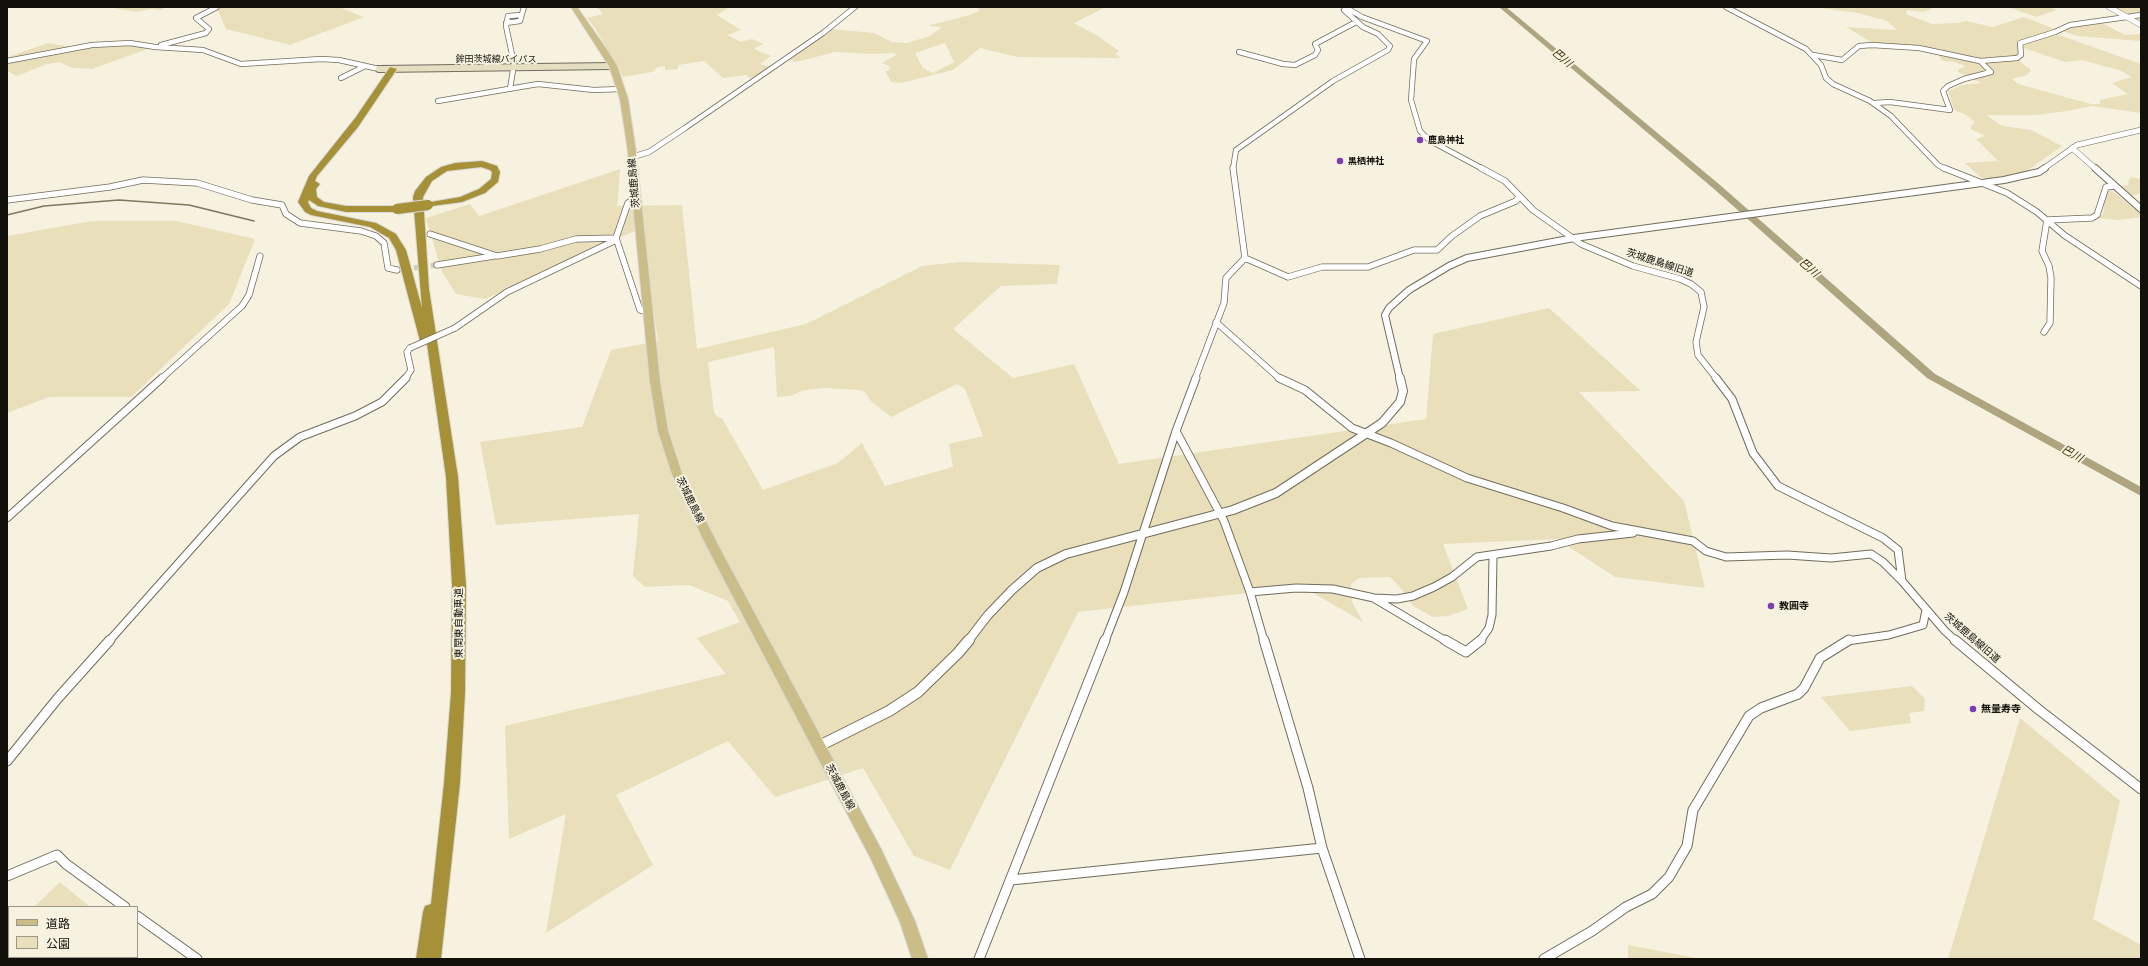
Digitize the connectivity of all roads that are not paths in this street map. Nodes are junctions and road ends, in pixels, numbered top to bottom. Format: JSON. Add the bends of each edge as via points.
{"nodes":[{"id":1,"x":218,"y":7,"type":"edge"},
{"id":2,"x":524,"y":7,"type":"edge"},
{"id":3,"x":574,"y":7,"type":"edge"},
{"id":4,"x":855,"y":7,"type":"edge"},
{"id":5,"x":1341,"y":7,"type":"edge"},
{"id":6,"x":1345,"y":7,"type":"edge"},
{"id":7,"x":1726,"y":7,"type":"edge"},
{"id":8,"x":2109,"y":7,"type":"edge"},
{"id":9,"x":2141,"y":14,"type":"edge"},
{"id":10,"x":2129,"y":18,"type":"junction"},
{"id":11,"x":1356,"y":22,"type":"junction"},
{"id":12,"x":2141,"y":25,"type":"edge"},
{"id":13,"x":155,"y":47,"type":"junction"},
{"id":14,"x":1239,"y":52,"type":"dead end"},
{"id":15,"x":1813,"y":55,"type":"junction"},
{"id":16,"x":7,"y":61,"type":"edge"},
{"id":17,"x":1980,"y":61,"type":"junction"},
{"id":18,"x":364,"y":66,"type":"junction"},
{"id":19,"x":613,"y":66,"type":"junction"},
{"id":20,"x":514,"y":68,"type":"junction"},
{"id":21,"x":379,"y":69,"type":"joint"},
{"id":22,"x":393,"y":69,"type":"junction"},
{"id":23,"x":341,"y":78,"type":"dead end"},
{"id":24,"x":510,"y":89,"type":"junction"},
{"id":25,"x":621,"y":89,"type":"junction"},
{"id":26,"x":438,"y":101,"type":"dead end"},
{"id":27,"x":1873,"y":103,"type":"junction"},
{"id":28,"x":359,"y":119,"type":"junction"},
{"id":29,"x":685,"y":128,"type":"joint"},
{"id":30,"x":2141,"y":130,"type":"edge"},
{"id":31,"x":2072,"y":148,"type":"junction"},
{"id":32,"x":632,"y":157,"type":"junction"},
{"id":33,"x":1983,"y":182,"type":"junction"},
{"id":34,"x":2114,"y":186,"type":"junction"},
{"id":35,"x":1519,"y":197,"type":"junction"},
{"id":36,"x":636,"y":198,"type":"junction"},
{"id":37,"x":7,"y":200,"type":"edge"},
{"id":38,"x":2141,"y":209,"type":"edge"},
{"id":39,"x":2046,"y":220,"type":"junction"},
{"id":40,"x":430,"y":234,"type":"dead end"},
{"id":41,"x":1574,"y":238,"type":"junction"},
{"id":42,"x":616,"y":239,"type":"junction"},
{"id":43,"x":260,"y":256,"type":"dead end"},
{"id":44,"x":497,"y":256,"type":"junction"},
{"id":45,"x":1245,"y":258,"type":"junction"},
{"id":46,"x":437,"y":265,"type":"tunnel mouth"},
{"id":47,"x":397,"y":270,"type":"dead end"},
{"id":48,"x":2141,"y":286,"type":"edge"},
{"id":49,"x":647,"y":311,"type":"junction"},
{"id":50,"x":1216,"y":322,"type":"junction"},
{"id":51,"x":2044,"y":332,"type":"dead end"},
{"id":52,"x":1176,"y":431,"type":"junction"},
{"id":53,"x":1366,"y":434,"type":"junction"},
{"id":54,"x":1220,"y":513,"type":"junction"},
{"id":55,"x":7,"y":518,"type":"edge"},
{"id":56,"x":1639,"y":532,"type":"junction"},
{"id":57,"x":1144,"y":533,"type":"junction"},
{"id":58,"x":1492,"y":556,"type":"junction"},
{"id":59,"x":1902,"y":581,"type":"junction"},
{"id":60,"x":1250,"y":592,"type":"junction"},
{"id":61,"x":1374,"y":598,"type":"junction"},
{"id":62,"x":1926,"y":610,"type":"junction"},
{"id":63,"x":819,"y":746,"type":"junction"},
{"id":64,"x":7,"y":761,"type":"edge"},
{"id":65,"x":2141,"y":789,"type":"edge"},
{"id":66,"x":1322,"y":848,"type":"junction"},
{"id":67,"x":7,"y":876,"type":"edge"},
{"id":68,"x":1010,"y":880,"type":"junction"},
{"id":69,"x":124,"y":906,"type":"edge"},
{"id":70,"x":138,"y":917,"type":"edge"},
{"id":71,"x":197,"y":959,"type":"edge"},
{"id":72,"x":424,"y":959,"type":"edge"},
{"id":73,"x":433,"y":959,"type":"edge"},
{"id":74,"x":920,"y":959,"type":"edge"},
{"id":75,"x":980,"y":959,"type":"edge"},
{"id":76,"x":1360,"y":959,"type":"edge"},
{"id":77,"x":1544,"y":959,"type":"edge"}],
"edges":[{"from":1,"to":13,"type":"street","via":[[196,18],[208,29],[206,33]]},
{"from":2,"to":20,"type":"street","via":[[521,15],[508,16],[506,23]]},
{"from":3,"to":19,"type":"main road","name":"茨城鹿島線","via":[[596,36]]},
{"from":4,"to":29,"type":"street","via":[[823,33]]},
{"from":5,"to":11,"type":"street"},
{"from":6,"to":35,"type":"street","name":"茨城鹿島線旧道","via":[[1384,26],[1426,39],[1427,43],[1414,59],[1410,94],[1420,131],[1441,148],[1504,182],[1514,189]]},
{"from":7,"to":15,"type":"street"},
{"from":8,"to":10,"type":"street"},
{"from":9,"to":10,"type":"street"},
{"from":10,"to":12,"type":"street"},
{"from":10,"to":17,"type":"street","via":[[2070,25],[2020,44],[2021,55],[2017,58]]},
{"from":11,"to":14,"type":"street","via":[[1315,44],[1318,50],[1315,55],[1294,65]]},
{"from":11,"to":45,"type":"street","via":[[1378,34],[1390,46],[1388,50],[1333,82],[1236,150],[1233,174]]},
{"from":13,"to":16,"type":"street","via":[[130,43],[92,45]]},
{"from":13,"to":18,"type":"street","via":[[203,50],[241,64],[321,59]]},
{"from":15,"to":17,"type":"street","via":[[1842,60],[1859,46],[1872,46],[1919,48]]},
{"from":15,"to":27,"type":"street","via":[[1821,65],[1826,78],[1833,84]]},
{"from":17,"to":27,"type":"street","via":[[1991,72],[1964,79],[1948,86],[1943,92],[1950,110],[1900,103]]},
{"from":18,"to":21,"type":"street"},
{"from":18,"to":23,"type":"street"},
{"from":19,"to":20,"type":"main road","name":"鉾田茨城線バイパス"},
{"from":19,"to":25,"type":"main road","name":"茨城鹿島線"},
{"from":20,"to":22,"type":"main road","name":"鉾田茨城線バイパス"},
{"from":20,"to":24,"type":"street"},
{"from":21,"to":22,"type":"main road","name":"鉾田茨城線バイパス"},
{"from":22,"to":28,"type":"highway"},
{"from":24,"to":25,"type":"street","via":[[538,84],[594,90]]},
{"from":24,"to":26,"type":"street"},
{"from":25,"to":32,"type":"main road","name":"茨城鹿島線","via":[[628,118]]},
{"from":27,"to":33,"type":"street","via":[[1897,121],[1938,164],[1947,170]]},
{"from":28,"to":72,"type":"highway","name":"東関東自動車道","via":[[313,176],[303,202],[308,210],[322,216],[373,225],[387,232],[397,242],[407,270],[431,365],[445,477],[453,626],[445,785]]},
{"from":28,"to":73,"type":"highway","name":"東関東自動車道","bridge":true,"via":[[312,189],[312,198],[321,204],[338,208],[397,209],[428,206],[462,199],[482,191],[495,180],[496,172],[494,168],[482,164],[455,166],[437,173],[426,182],[418,197],[424,289],[452,477],[459,592],[458,693],[452,784]]},
{"from":29,"to":32,"type":"street","via":[[649,152]]},
{"from":30,"to":31,"type":"street","via":[[2090,141]]},
{"from":31,"to":33,"type":"street","via":[[2039,172]]},
{"from":31,"to":34,"type":"street"},
{"from":32,"to":36,"type":"main road","name":"茨城鹿島線"},
{"from":33,"to":39,"type":"street","via":[[2018,200]]},
{"from":33,"to":41,"type":"street"},
{"from":34,"to":38,"type":"street"},
{"from":34,"to":39,"type":"street","via":[[2106,187],[2098,215],[2092,218]]},
{"from":35,"to":41,"type":"street","name":"茨城鹿島線旧道","via":[[1543,218]]},
{"from":35,"to":45,"type":"street","via":[[1516,201],[1480,216],[1437,250],[1414,250],[1368,267],[1322,267],[1288,277]]},
{"from":36,"to":42,"type":"street","via":[[628,203]]},
{"from":36,"to":49,"type":"main road","name":"茨城鹿島線"},
{"from":37,"to":47,"type":"street","via":[[110,187],[143,180],[197,183],[252,200],[282,205],[286,214],[300,222],[376,236],[384,243],[388,268]]},
{"from":39,"to":48,"type":"street","via":[[2064,235]]},
{"from":39,"to":51,"type":"street","via":[[2042,250],[2051,278],[2050,324]]},
{"from":40,"to":44,"type":"street"},
{"from":41,"to":53,"type":"street","via":[[1467,258],[1429,277],[1397,300],[1385,315],[1403,391],[1400,402],[1393,412]]},
{"from":41,"to":59,"type":"street","name":"茨城鹿島線旧道","via":[[1601,253],[1640,268],[1680,279],[1701,292],[1704,307],[1696,342],[1698,355],[1732,399],[1753,453],[1761,466],[1778,486],[1883,538],[1898,550]]},
{"from":42,"to":44,"type":"street","via":[[576,239],[540,249]]},
{"from":42,"to":49,"type":"street","via":[[640,310]]},
{"from":42,"to":64,"type":"street","bridge":true,"via":[[507,292],[455,328],[410,348],[407,352],[411,370],[403,382],[382,402],[355,416],[300,437],[274,456],[58,698]]},
{"from":43,"to":55,"type":"street","via":[[249,295],[242,306]]},
{"from":44,"to":46,"type":"street"},
{"from":45,"to":50,"type":"street","via":[[1226,278],[1224,303]]},
{"from":49,"to":63,"type":"main road","name":"茨城鹿島線","via":[[659,410],[677,474]]},
{"from":50,"to":52,"type":"street"},
{"from":50,"to":53,"type":"street","via":[[1280,379],[1305,390],[1352,428]]},
{"from":52,"to":54,"type":"street"},
{"from":52,"to":57,"type":"street"},
{"from":53,"to":54,"type":"street","via":[[1276,493]]},
{"from":53,"to":56,"type":"street","via":[[1467,478],[1612,526]]},
{"from":54,"to":57,"type":"street"},
{"from":54,"to":60,"type":"street"},
{"from":56,"to":58,"type":"street","via":[[1578,539]]},
{"from":56,"to":59,"type":"street","via":[[1693,541],[1706,551],[1726,557],[1787,555],[1831,558],[1871,554]]},
{"from":57,"to":63,"type":"street","via":[[1066,554],[1037,568],[988,615],[958,654],[918,692],[889,711]]},
{"from":57,"to":68,"type":"street","via":[[1124,592]]},
{"from":58,"to":61,"type":"street","via":[[1477,557],[1452,577],[1413,596],[1397,599]]},
{"from":58,"to":61,"type":"street","via":[[1492,615],[1489,628],[1480,641],[1466,652]]},
{"from":59,"to":62,"type":"street","name":"茨城鹿島線旧道"},
{"from":60,"to":61,"type":"street","via":[[1296,588],[1333,589]]},
{"from":60,"to":66,"type":"street","via":[[1308,788]]},
{"from":62,"to":65,"type":"street","name":"茨城鹿島線旧道","via":[[1955,641]]},
{"from":62,"to":77,"type":"street","via":[[1923,625],[1889,634],[1850,639],[1837,646],[1820,658],[1798,694],[1761,708],[1749,716],[1693,810],[1687,846],[1669,876],[1652,894],[1626,907],[1592,931]]},
{"from":63,"to":74,"type":"main road","name":"茨城鹿島線","via":[[890,882]]},
{"from":66,"to":68,"type":"street"},
{"from":66,"to":76,"type":"street"},
{"from":67,"to":69,"type":"street","via":[[57,855]]},
{"from":68,"to":75,"type":"street"},
{"from":70,"to":71,"type":"street"}]}
